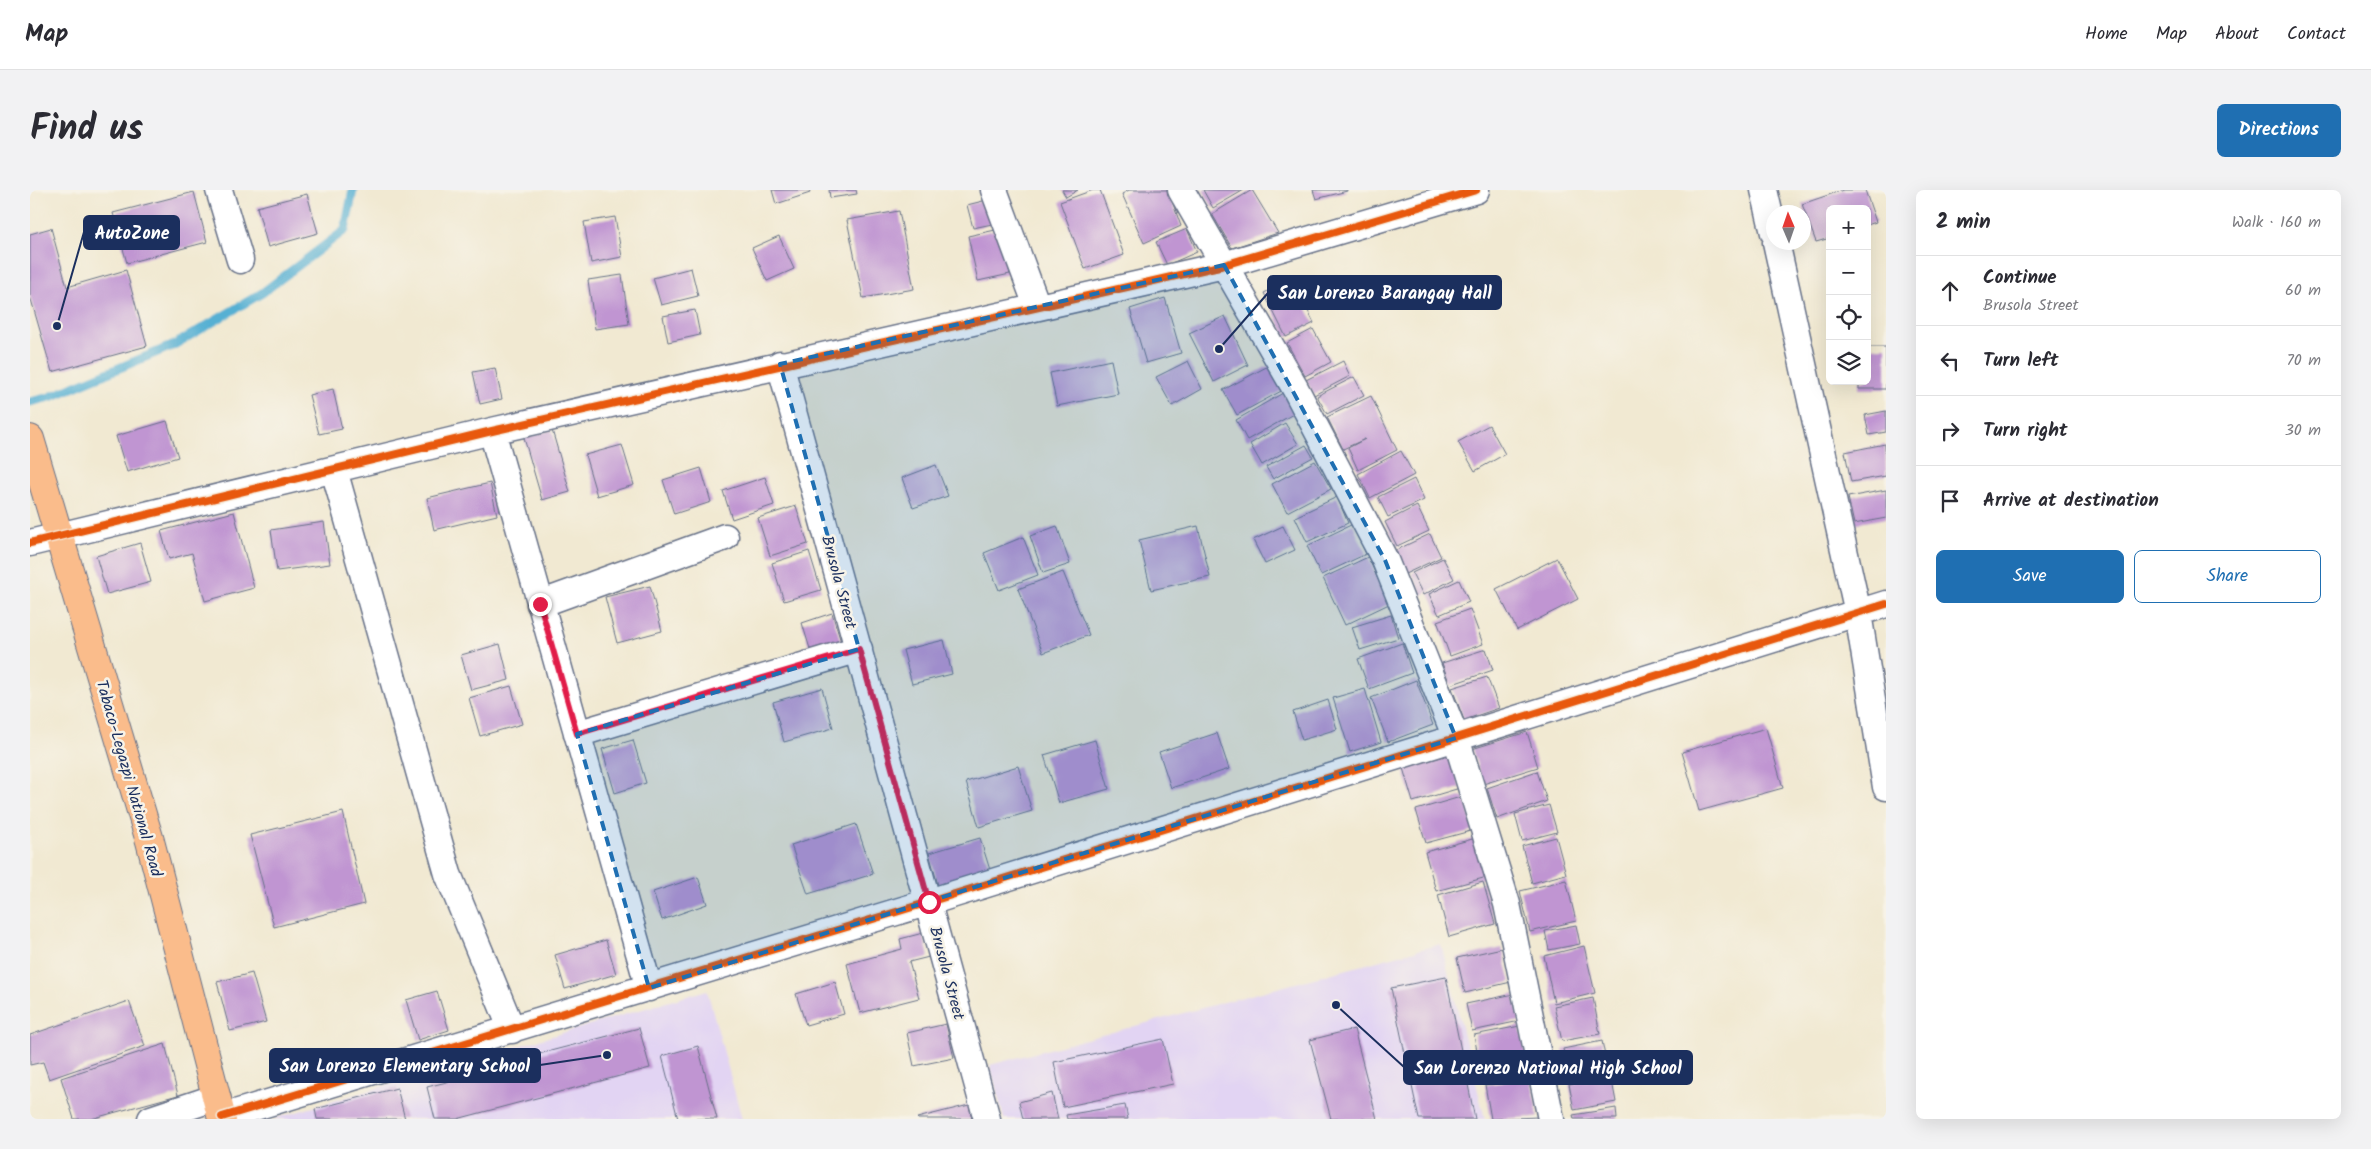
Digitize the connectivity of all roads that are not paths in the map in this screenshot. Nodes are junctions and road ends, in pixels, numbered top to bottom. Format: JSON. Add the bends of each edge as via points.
{"nodes":[{"id":1,"x":219,"y":190,"type":"edge"},
{"id":2,"x":994,"y":190,"type":"edge"},
{"id":3,"x":1181,"y":190,"type":"edge"},
{"id":4,"x":1476,"y":190,"type":"edge"},
{"id":5,"x":1764,"y":190,"type":"edge"},
{"id":6,"x":1767,"y":205,"type":"edge"},
{"id":7,"x":1778,"y":250,"type":"edge"},
{"id":8,"x":240,"y":260,"type":"dead end"},
{"id":9,"x":1224,"y":264,"type":"junction"},
{"id":10,"x":1037,"y":306,"type":"junction"},
{"id":11,"x":780,"y":364,"type":"junction"},
{"id":12,"x":492,"y":431,"type":"junction"},
{"id":13,"x":30,"y":439,"type":"edge"},
{"id":14,"x":334,"y":470,"type":"junction"},
{"id":15,"x":58,"y":536,"type":"junction"},
{"id":16,"x":725,"y":537,"type":"dead end"},
{"id":17,"x":30,"y":543,"type":"edge"},
{"id":18,"x":540,"y":604,"type":"junction"},
{"id":19,"x":1886,"y":604,"type":"edge"},
{"id":20,"x":1858,"y":613,"type":"junction"},
{"id":21,"x":859,"y":649,"type":"junction"},
{"id":22,"x":577,"y":734,"type":"junction"},
{"id":23,"x":1456,"y":738,"type":"junction"},
{"id":24,"x":1886,"y":787,"type":"edge"},
{"id":25,"x":929,"y":902,"type":"junction"},
{"id":26,"x":649,"y":988,"type":"junction"},
{"id":27,"x":512,"y":1030,"type":"junction"},
{"id":28,"x":220,"y":1111,"type":"edge"},
{"id":29,"x":151,"y":1119,"type":"edge"},
{"id":30,"x":987,"y":1119,"type":"edge"},
{"id":31,"x":1551,"y":1119,"type":"edge"}],
"edges":[{"from":1,"to":8,"type":"street"},
{"from":2,"to":10,"type":"street"},
{"from":3,"to":9,"type":"street"},
{"from":4,"to":9,"type":"street"},
{"from":5,"to":6,"type":"street"},
{"from":7,"to":20,"type":"street"},
{"from":9,"to":10,"type":"street"},
{"from":9,"to":23,"type":"street","via":[[1385,560]]},
{"from":10,"to":11,"type":"street"},
{"from":11,"to":12,"type":"street"},
{"from":11,"to":21,"type":"street","name":"Brusola Street"},
{"from":12,"to":14,"type":"street"},
{"from":12,"to":18,"type":"street"},
{"from":13,"to":15,"type":"main road","name":"Tabaco-Legazpi National Road"},
{"from":14,"to":15,"type":"street"},
{"from":14,"to":27,"type":"street","via":[[448,874]]},
{"from":15,"to":17,"type":"street"},
{"from":15,"to":28,"type":"main road","name":"Tabaco-Legazpi National Road","via":[[150,841]]},
{"from":16,"to":18,"type":"street"},
{"from":18,"to":22,"type":"street"},
{"from":19,"to":20,"type":"street"},
{"from":20,"to":23,"type":"street"},
{"from":20,"to":24,"type":"street"},
{"from":21,"to":22,"type":"street"},
{"from":21,"to":25,"type":"street","name":"Brusola Street"},
{"from":22,"to":26,"type":"street"},
{"from":23,"to":25,"type":"street"},
{"from":23,"to":31,"type":"street","via":[[1507,904]]},
{"from":25,"to":26,"type":"street"},
{"from":25,"to":30,"type":"street","name":"Brusola Street"},
{"from":26,"to":27,"type":"street"},
{"from":27,"to":28,"type":"street"},
{"from":28,"to":29,"type":"street"}]}
